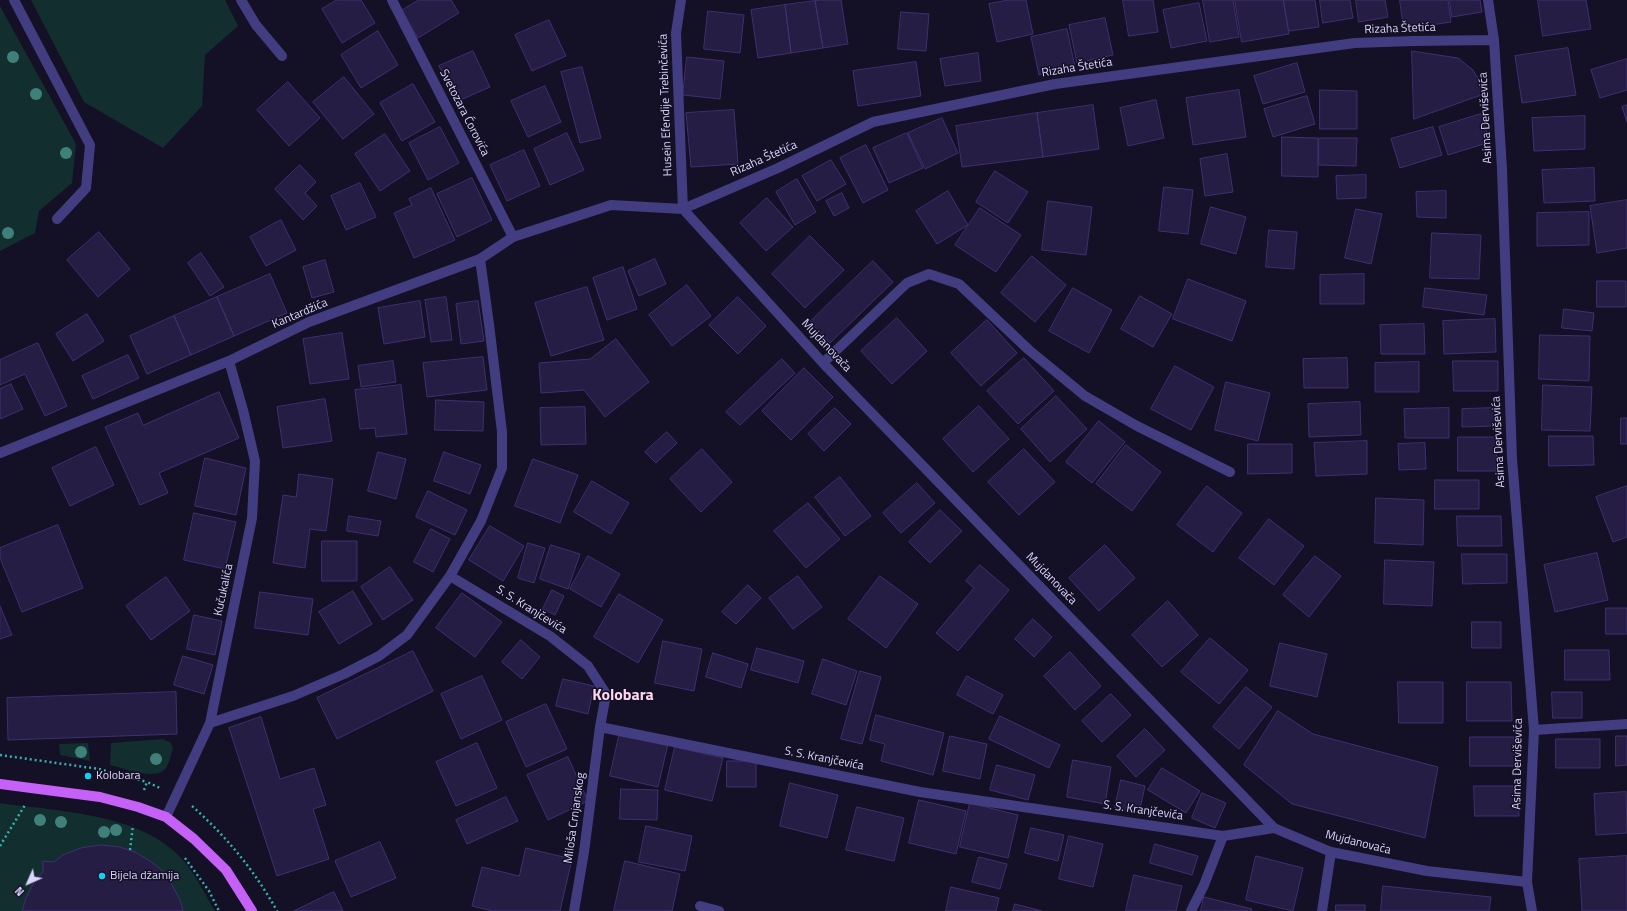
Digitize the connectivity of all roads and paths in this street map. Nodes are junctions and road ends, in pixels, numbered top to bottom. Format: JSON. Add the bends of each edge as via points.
{"nodes":[{"id":1,"x":14,"y":0,"type":"edge"},
{"id":2,"x":241,"y":0,"type":"edge"},
{"id":3,"x":392,"y":0,"type":"edge"},
{"id":4,"x":681,"y":0,"type":"edge"},
{"id":5,"x":1488,"y":0,"type":"edge"},
{"id":6,"x":1494,"y":40,"type":"junction"},
{"id":7,"x":282,"y":56,"type":"dead end"},
{"id":8,"x":683,"y":209,"type":"junction"},
{"id":9,"x":57,"y":219,"type":"dead end"},
{"id":10,"x":513,"y":237,"type":"junction"},
{"id":11,"x":480,"y":259,"type":"junction"},
{"id":12,"x":230,"y":361,"type":"junction"},
{"id":13,"x":823,"y":363,"type":"junction"},
{"id":14,"x":0,"y":453,"type":"edge"},
{"id":15,"x":1230,"y":472,"type":"dead end"},
{"id":16,"x":450,"y":576,"type":"junction"},
{"id":17,"x":210,"y":723,"type":"junction"},
{"id":18,"x":1627,"y":724,"type":"edge"},
{"id":19,"x":600,"y":727,"type":"junction"},
{"id":20,"x":1534,"y":730,"type":"junction"},
{"id":21,"x":0,"y":755,"type":"edge"},
{"id":22,"x":146,"y":782,"type":"dead end"},
{"id":23,"x":0,"y":784,"type":"edge"},
{"id":24,"x":27,"y":802,"type":"dead end"},
{"id":25,"x":166,"y":816,"type":"junction"},
{"id":26,"x":140,"y":826,"type":"dead end"},
{"id":27,"x":1274,"y":828,"type":"junction"},
{"id":28,"x":1223,"y":836,"type":"junction"},
{"id":29,"x":0,"y":846,"type":"edge"},
{"id":30,"x":130,"y":850,"type":"dead end"},
{"id":31,"x":1331,"y":852,"type":"junction"},
{"id":32,"x":183,"y":856,"type":"dead end"},
{"id":33,"x":1527,"y":882,"type":"junction"},
{"id":34,"x":700,"y":906,"type":"dead end"},
{"id":35,"x":219,"y":911,"type":"edge"},
{"id":36,"x":252,"y":911,"type":"edge"},
{"id":37,"x":574,"y":911,"type":"edge"},
{"id":38,"x":719,"y":911,"type":"edge"},
{"id":39,"x":1191,"y":911,"type":"edge"},
{"id":40,"x":1322,"y":911,"type":"edge"},
{"id":41,"x":1532,"y":911,"type":"edge"}],
"edges":[{"from":1,"to":9,"type":"street","via":[[90,145],[86,188]]},
{"from":2,"to":7,"type":"street","via":[[256,25]]},
{"from":3,"to":10,"type":"street","name":"Svetozara Ćorovića"},
{"from":4,"to":8,"type":"street","name":"Husein Efendije Trebinčevića","via":[[676,33]]},
{"from":5,"to":6,"type":"street","name":"Asima Derviševića"},
{"from":6,"to":8,"type":"street","name":"Rizaha Štetića","via":[[1354,44],[1055,84],[873,122],[778,168]]},
{"from":6,"to":20,"type":"street","name":"Asima Derviševića","via":[[1502,169],[1512,459]]},
{"from":8,"to":10,"type":"street","name":"Kantardžića","via":[[611,205]]},
{"from":8,"to":13,"type":"street","name":"Mujdanovača"},
{"from":10,"to":11,"type":"street","name":"Kantardžića"},
{"from":11,"to":12,"type":"street","name":"Kantardžića","via":[[309,322]]},
{"from":11,"to":16,"type":"street","via":[[501,424],[502,468],[481,521]]},
{"from":12,"to":14,"type":"street","name":"Kantardžića"},
{"from":12,"to":17,"type":"street","name":"Kučukalića","via":[[255,461],[252,511]]},
{"from":13,"to":15,"type":"street","via":[[907,283],[929,274],[959,284],[1029,350],[1085,396],[1137,426]]},
{"from":13,"to":27,"type":"street","name":"Mujdanovača"},
{"from":16,"to":17,"type":"street","via":[[407,634],[379,656],[293,696]]},
{"from":16,"to":19,"type":"street","name":"S. S. Kranjčevića","via":[[550,636],[588,666],[606,694]]},
{"from":17,"to":25,"type":"street","name":"Kučukalića"},
{"from":18,"to":20,"type":"street"},
{"from":19,"to":28,"type":"street","name":"S. S. Kranjčevića","via":[[920,792]]},
{"from":19,"to":37,"type":"street","name":"Miloša Crnjanskog"},
{"from":20,"to":33,"type":"street","name":"Asima Derviševića"},
{"from":21,"to":22,"type":"path","via":[[99,769]]},
{"from":23,"to":25,"type":"main road","via":[[100,798]]},
{"from":24,"to":29,"type":"path"},
{"from":25,"to":36,"type":"main road","via":[[226,870]]},
{"from":26,"to":30,"type":"path","via":[[133,823]]},
{"from":27,"to":28,"type":"street","name":"S. S. Kranjčevića"},
{"from":27,"to":31,"type":"street","name":"Mujdanovača"},
{"from":28,"to":39,"type":"street"},
{"from":31,"to":33,"type":"street","name":"Mujdanovača","via":[[1428,871]]},
{"from":31,"to":40,"type":"street"},
{"from":32,"to":35,"type":"path","via":[[197,872]]},
{"from":33,"to":41,"type":"street","name":"Asima Derviševića"},
{"from":34,"to":38,"type":"street"}]}
